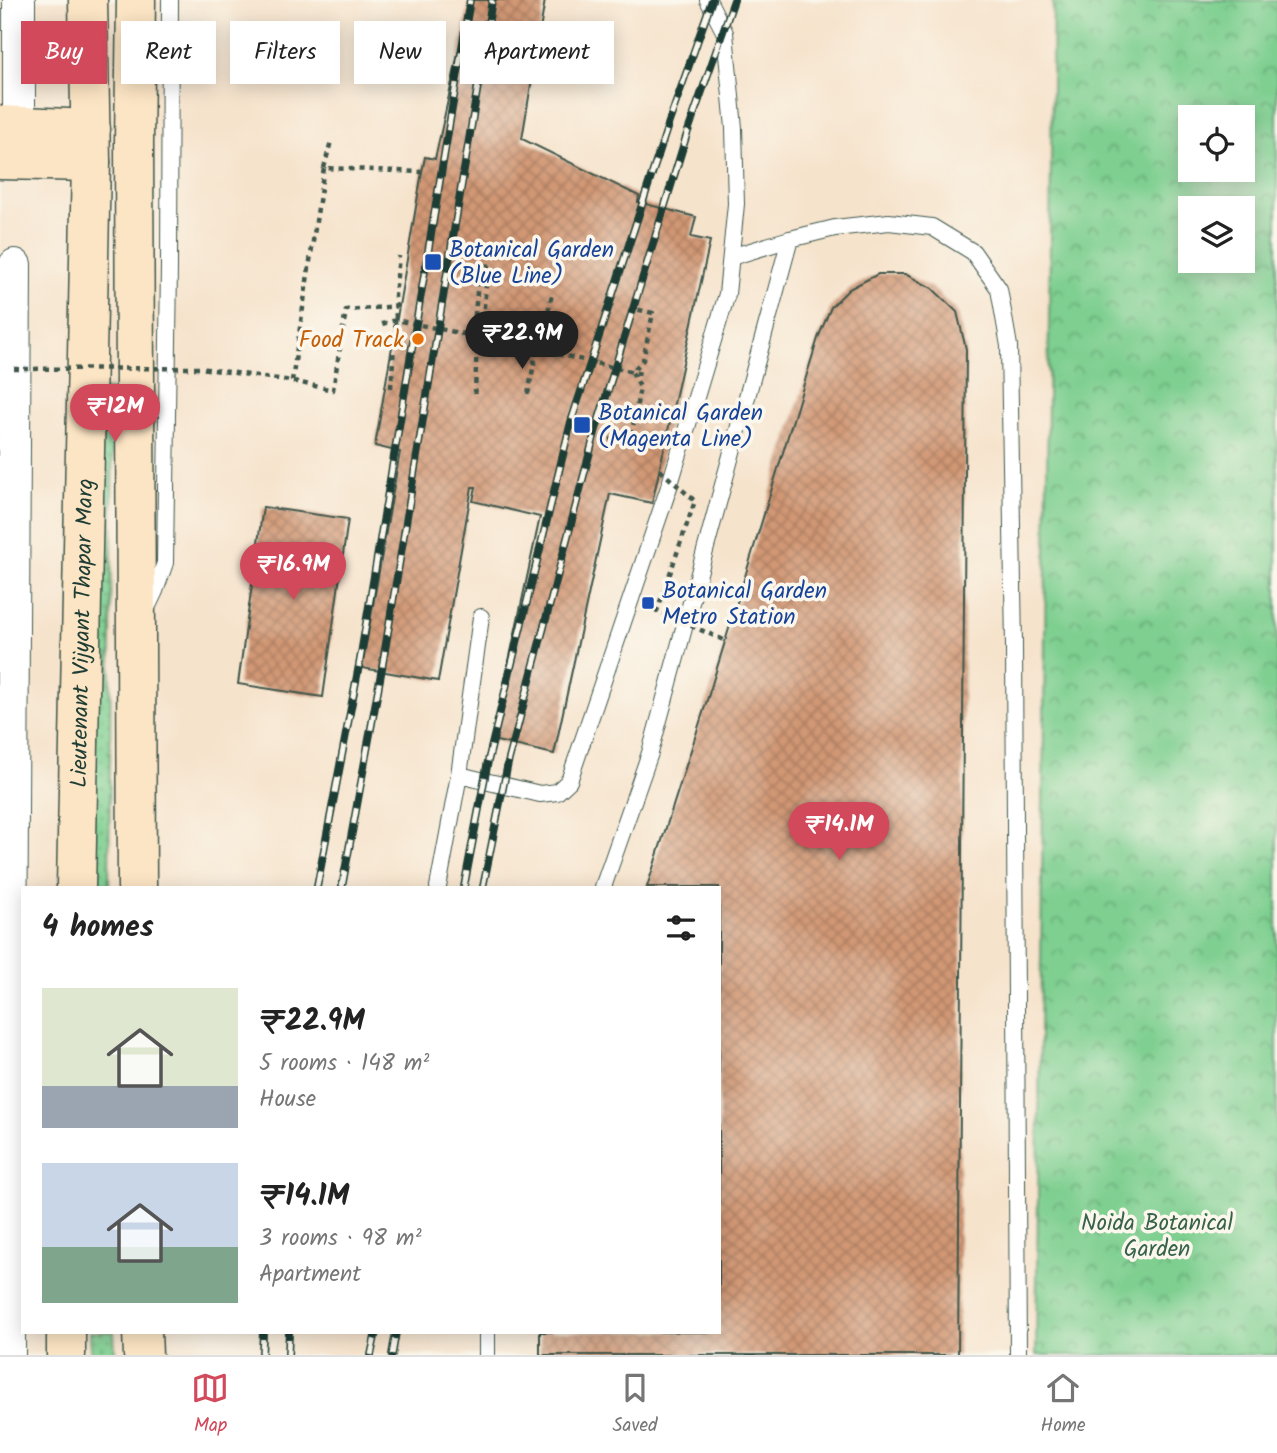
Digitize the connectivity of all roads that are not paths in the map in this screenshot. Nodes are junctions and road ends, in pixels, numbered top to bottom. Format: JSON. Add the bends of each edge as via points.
{"nodes":[{"id":1,"x":19,"y":0,"type":"edge"},
{"id":2,"x":88,"y":0,"type":"edge"},
{"id":3,"x":136,"y":0,"type":"edge"},
{"id":4,"x":170,"y":0,"type":"edge"},
{"id":5,"x":708,"y":0,"type":"edge"},
{"id":6,"x":9,"y":142,"type":"edge"},
{"id":7,"x":91,"y":146,"type":"junction"},
{"id":8,"x":790,"y":239,"type":"junction"},
{"id":9,"x":731,"y":257,"type":"junction"},
{"id":10,"x":15,"y":265,"type":"dead end"},
{"id":11,"x":6,"y":582,"type":"edge"},
{"id":12,"x":481,"y":617,"type":"dead end"},
{"id":13,"x":136,"y":631,"type":"junction"},
{"id":14,"x":459,"y":775,"type":"junction"},
{"id":15,"x":76,"y":886,"type":"edge"},
{"id":16,"x":136,"y":886,"type":"edge"},
{"id":17,"x":438,"y":886,"type":"edge"},
{"id":18,"x":603,"y":886,"type":"edge"},
{"id":19,"x":5,"y":890,"type":"edge"},
{"id":20,"x":66,"y":1334,"type":"edge"},
{"id":21,"x":142,"y":1334,"type":"edge"},
{"id":22,"x":487,"y":1334,"type":"edge"},
{"id":23,"x":9,"y":1355,"type":"edge"},
{"id":24,"x":66,"y":1355,"type":"edge"},
{"id":25,"x":143,"y":1355,"type":"edge"},
{"id":26,"x":487,"y":1355,"type":"edge"},
{"id":27,"x":1018,"y":1355,"type":"edge"}],
"edges":[{"from":1,"to":6,"type":"street"},
{"from":2,"to":7,"type":"main road","name":"Lieutenant Vijyant Thapar Marg"},
{"from":3,"to":13,"type":"main road"},
{"from":4,"to":13,"type":"lane","via":[[165,563]]},
{"from":5,"to":9,"type":"lane","via":[[725,33],[736,204]]},
{"from":6,"to":7,"type":"main road"},
{"from":7,"to":15,"type":"main road","name":"Lieutenant Vijyant Thapar Marg"},
{"from":8,"to":9,"type":"lane"},
{"from":8,"to":18,"type":"lane","via":[[650,753]]},
{"from":8,"to":27,"type":"lane","via":[[889,222],[932,227],[973,252],[999,289],[1009,346]]},
{"from":9,"to":14,"type":"lane","via":[[727,294],[670,484],[569,780],[557,792],[540,793]]},
{"from":10,"to":11,"type":"street"},
{"from":11,"to":19,"type":"street"},
{"from":12,"to":14,"type":"lane"},
{"from":13,"to":16,"type":"main road"},
{"from":14,"to":17,"type":"lane"},
{"from":19,"to":23,"type":"street"},
{"from":20,"to":24,"type":"main road"},
{"from":21,"to":25,"type":"main road"},
{"from":22,"to":26,"type":"lane"}]}
